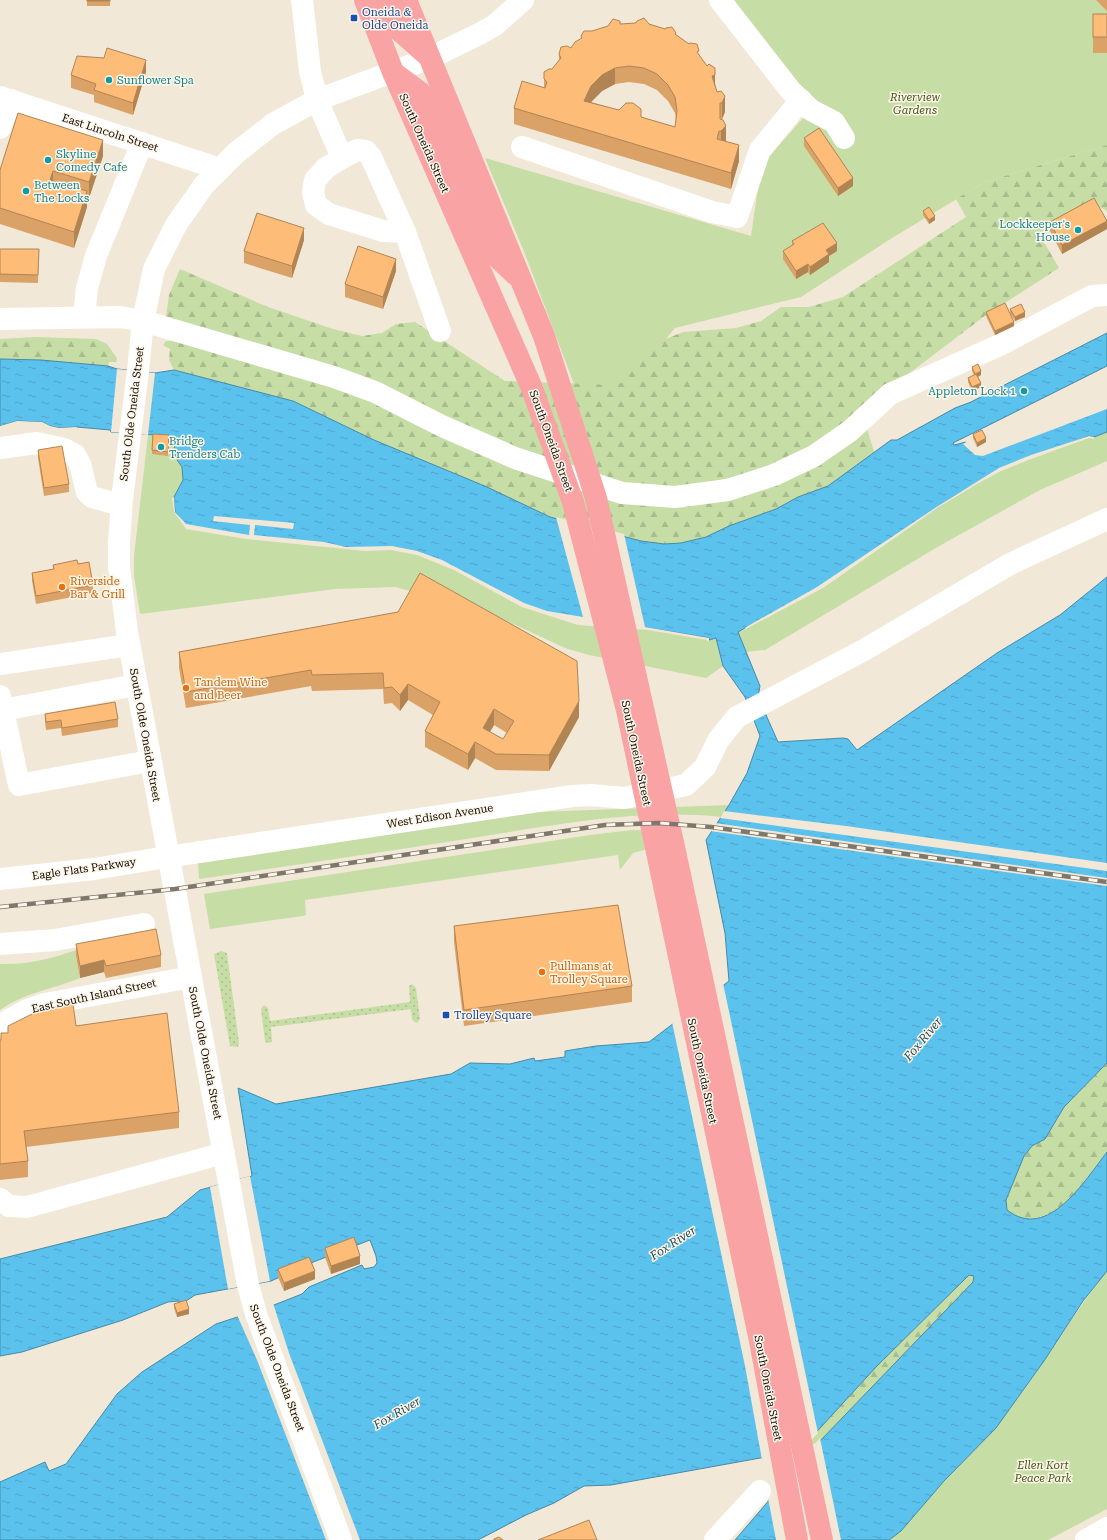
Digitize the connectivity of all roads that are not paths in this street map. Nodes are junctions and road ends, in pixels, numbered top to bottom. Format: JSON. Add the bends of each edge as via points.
{"nodes":[{"id":1,"x":302,"y":0,"type":"edge"},
{"id":2,"x":365,"y":0,"type":"edge"},
{"id":3,"x":386,"y":0,"type":"edge"},
{"id":4,"x":406,"y":0,"type":"edge"},
{"id":5,"x":523,"y":0,"type":"edge"},
{"id":6,"x":720,"y":0,"type":"edge"},
{"id":7,"x":430,"y":58,"type":"junction"},
{"id":8,"x":393,"y":72,"type":"junction"},
{"id":9,"x":5,"y":98,"type":"edge"},
{"id":10,"x":317,"y":100,"type":"junction"},
{"id":11,"x":801,"y":100,"type":"junction"},
{"id":12,"x":0,"y":128,"type":"edge"},
{"id":13,"x":844,"y":138,"type":"dead end"},
{"id":14,"x":142,"y":143,"type":"junction"},
{"id":15,"x":522,"y":147,"type":"dead end"},
{"id":16,"x":342,"y":158,"type":"junction"},
{"id":17,"x":220,"y":169,"type":"junction"},
{"id":18,"x":405,"y":232,"type":"junction"},
{"id":19,"x":522,"y":280,"type":"junction"},
{"id":20,"x":1107,"y":294,"type":"edge"},
{"id":21,"x":84,"y":317,"type":"junction"},
{"id":22,"x":0,"y":319,"type":"edge"},
{"id":23,"x":142,"y":321,"type":"junction"},
{"id":24,"x":440,"y":331,"type":"dead end"},
{"id":25,"x":0,"y":448,"type":"edge"},
{"id":26,"x":121,"y":505,"type":"junction"},
{"id":27,"x":1107,"y":520,"type":"edge"},
{"id":28,"x":129,"y":645,"type":"junction"},
{"id":29,"x":0,"y":664,"type":"edge"},
{"id":30,"x":136,"y":685,"type":"junction"},
{"id":31,"x":1,"y":703,"type":"edge"},
{"id":32,"x":150,"y":761,"type":"junction"},
{"id":33,"x":167,"y":857,"type":"junction"},
{"id":34,"x":0,"y":879,"type":"edge"},
{"id":35,"x":144,"y":924,"type":"dead end"},
{"id":36,"x":0,"y":944,"type":"edge"},
{"id":37,"x":191,"y":977,"type":"junction"},
{"id":38,"x":0,"y":1025,"type":"edge"},
{"id":39,"x":224,"y":1153,"type":"junction"},
{"id":40,"x":0,"y":1200,"type":"edge"},
{"id":41,"x":760,"y":1491,"type":"dead end"},
{"id":42,"x":1107,"y":1528,"type":"edge"},
{"id":43,"x":341,"y":1540,"type":"edge"},
{"id":44,"x":715,"y":1540,"type":"edge"},
{"id":45,"x":797,"y":1540,"type":"edge"},
{"id":46,"x":822,"y":1540,"type":"edge"},
{"id":47,"x":1086,"y":1540,"type":"edge"}],
"edges":[{"from":1,"to":10,"type":"street","via":[[310,72]]},
{"from":2,"to":8,"type":"main road","name":"South Oneida Street"},
{"from":3,"to":7,"type":"main road","via":[[399,30]]},
{"from":4,"to":7,"type":"main road","name":"South Oneida Street"},
{"from":5,"to":7,"type":"street","name":"South Olde Oneida Street","via":[[495,25]]},
{"from":6,"to":11,"type":"street","via":[[791,91]]},
{"from":7,"to":8,"type":"street","name":"South Olde Oneida Street"},
{"from":7,"to":19,"type":"main road","name":"South Oneida Street"},
{"from":8,"to":10,"type":"street","name":"South Olde Oneida Street"},
{"from":8,"to":19,"type":"main road","via":[[421,93],[444,138],[489,249]]},
{"from":8,"to":45,"type":"main road","name":"South Oneida Street","via":[[531,386],[573,502],[627,710],[760,1341]]},
{"from":9,"to":12,"type":"street"},
{"from":9,"to":14,"type":"street","name":"East Lincoln Street"},
{"from":10,"to":16,"type":"street"},
{"from":10,"to":17,"type":"street","name":"South Olde Oneida Street","via":[[273,124]]},
{"from":11,"to":13,"type":"street","via":[[811,110],[834,122]]},
{"from":11,"to":15,"type":"street","via":[[760,150],[737,217],[712,212]]},
{"from":14,"to":17,"type":"street","name":"East Lincoln Street"},
{"from":14,"to":21,"type":"street","via":[[96,256],[87,288]]},
{"from":16,"to":18,"type":"street","via":[[357,150],[366,151]]},
{"from":16,"to":18,"type":"street","via":[[326,168],[315,180],[313,192],[316,205],[329,214],[376,229]]},
{"from":17,"to":23,"type":"street","name":"South Olde Oneida Street","via":[[204,185],[164,247],[154,269]]},
{"from":18,"to":24,"type":"street"},
{"from":19,"to":46,"type":"main road","name":"South Oneida Street","via":[[549,351],[596,498],[637,676]]},
{"from":20,"to":23,"type":"street","via":[[1092,296],[1000,345],[890,394],[850,431],[814,456],[774,475],[728,490],[675,497],[622,493],[523,461],[355,384]]},
{"from":21,"to":22,"type":"street"},
{"from":21,"to":23,"type":"street","via":[[120,317]]},
{"from":23,"to":26,"type":"street","name":"South Olde Oneida Street"},
{"from":25,"to":26,"type":"street","via":[[38,443],[64,449],[75,455],[87,492],[92,497]]},
{"from":26,"to":28,"type":"street","name":"South Olde Oneida Street","via":[[120,567]]},
{"from":27,"to":33,"type":"street","name":"West Edison Avenue","via":[[1010,564],[864,650],[738,717],[719,739],[705,767],[686,785],[624,798],[572,796]]},
{"from":28,"to":29,"type":"street"},
{"from":28,"to":30,"type":"street","name":"South Olde Oneida Street"},
{"from":30,"to":31,"type":"street"},
{"from":30,"to":32,"type":"street","name":"South Olde Oneida Street"},
{"from":31,"to":32,"type":"street","via":[[19,785]]},
{"from":32,"to":33,"type":"street","name":"South Olde Oneida Street"},
{"from":33,"to":34,"type":"street","name":"Eagle Flats Parkway","via":[[94,869]]},
{"from":33,"to":37,"type":"street","name":"South Olde Oneida Street"},
{"from":35,"to":36,"type":"street","via":[[55,940]]},
{"from":37,"to":38,"type":"street","name":"East South Island Street","via":[[45,1004],[25,1011]]},
{"from":37,"to":39,"type":"street","name":"South Olde Oneida Street"},
{"from":39,"to":40,"type":"street","via":[[27,1207],[9,1206]]},
{"from":39,"to":43,"type":"street","name":"South Olde Oneida Street","via":[[254,1309]]},
{"from":41,"to":44,"type":"street"},
{"from":42,"to":47,"type":"street"}]}
